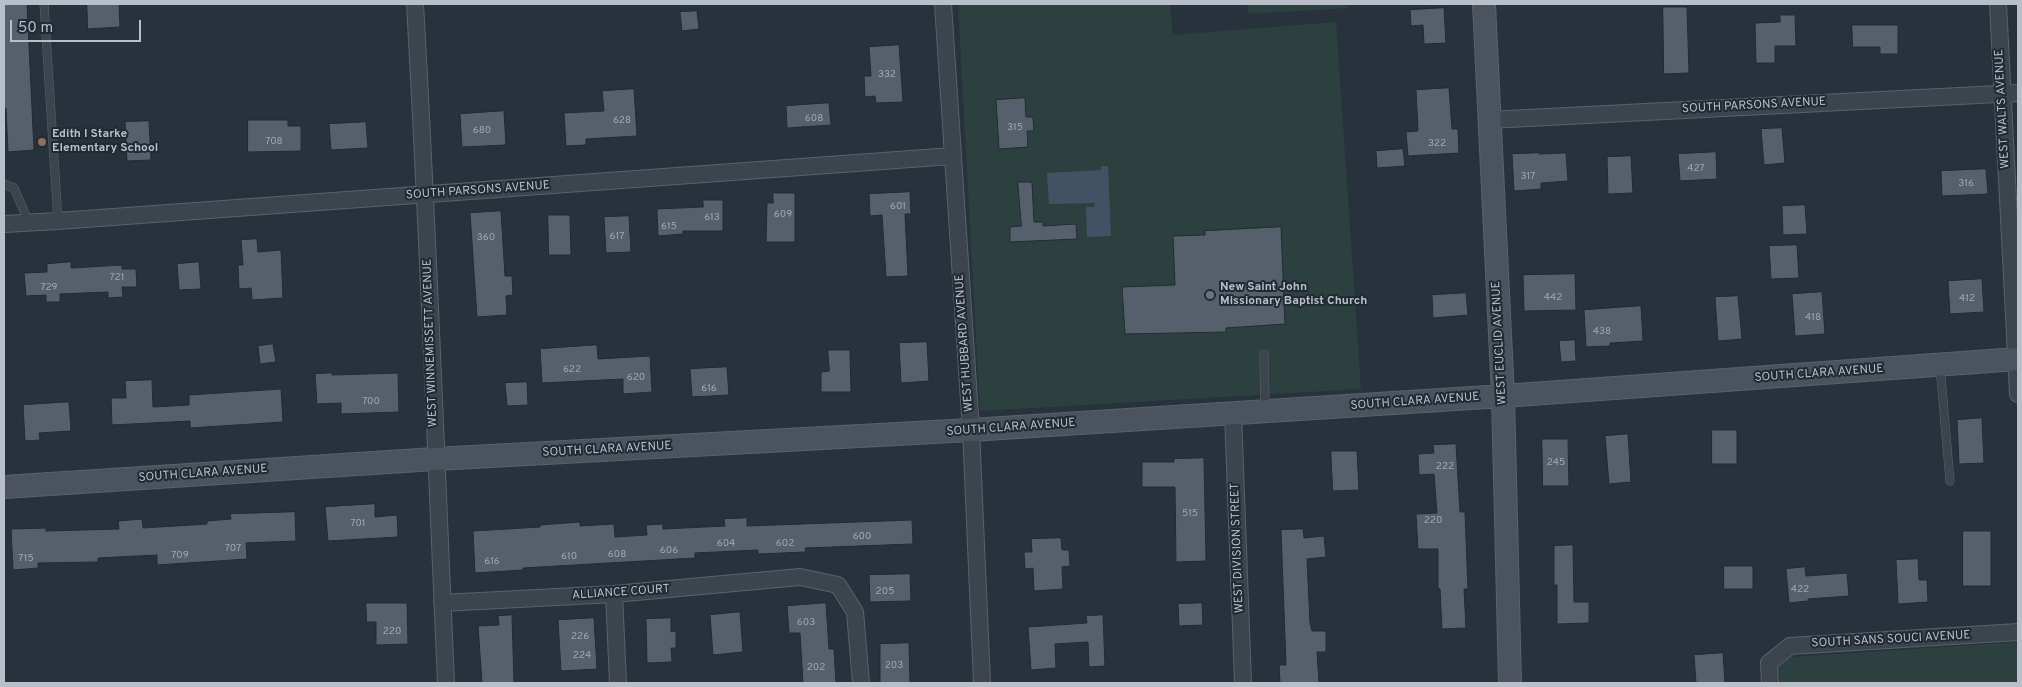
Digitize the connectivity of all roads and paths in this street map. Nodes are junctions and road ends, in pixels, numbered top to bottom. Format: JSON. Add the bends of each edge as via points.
{"nodes":[{"id":1,"x":44,"y":4,"type":"edge"},
{"id":2,"x":415,"y":4,"type":"edge"},
{"id":3,"x":943,"y":4,"type":"edge"},
{"id":4,"x":1484,"y":4,"type":"edge"},
{"id":5,"x":1998,"y":4,"type":"edge"},
{"id":6,"x":2010,"y":93,"type":"edge"},
{"id":7,"x":1489,"y":120,"type":"junction"},
{"id":8,"x":952,"y":156,"type":"junction"},
{"id":9,"x":4,"y":184,"type":"edge"},
{"id":10,"x":426,"y":195,"type":"junction"},
{"id":11,"x":58,"y":221,"type":"junction"},
{"id":12,"x":29,"y":223,"type":"junction"},
{"id":13,"x":4,"y":224,"type":"edge"},
{"id":14,"x":1264,"y":354,"type":"dead end"},
{"id":15,"x":2017,"y":359,"type":"edge"},
{"id":16,"x":1940,"y":365,"type":"junction"},
{"id":17,"x":2018,"y":394,"type":"edge"},
{"id":18,"x":1502,"y":396,"type":"junction"},
{"id":19,"x":1265,"y":411,"type":"junction"},
{"id":20,"x":1233,"y":413,"type":"junction"},
{"id":21,"x":971,"y":430,"type":"junction"},
{"id":22,"x":435,"y":459,"type":"junction"},
{"id":23,"x":1950,"y":481,"type":"dead end"},
{"id":24,"x":4,"y":487,"type":"edge"},
{"id":25,"x":614,"y":594,"type":"junction"},
{"id":26,"x":442,"y":603,"type":"junction"},
{"id":27,"x":2018,"y":632,"type":"edge"},
{"id":28,"x":446,"y":683,"type":"edge"},
{"id":29,"x":618,"y":683,"type":"edge"},
{"id":30,"x":862,"y":683,"type":"edge"},
{"id":31,"x":982,"y":683,"type":"edge"},
{"id":32,"x":1243,"y":683,"type":"edge"},
{"id":33,"x":1510,"y":683,"type":"edge"},
{"id":34,"x":1770,"y":683,"type":"edge"}],
"edges":[{"from":1,"to":11,"type":"lane"},
{"from":2,"to":10,"type":"street","name":"WEST WINNEMISSETT AVENUE"},
{"from":3,"to":8,"type":"street","name":"WEST HUBBARD AVENUE"},
{"from":4,"to":7,"type":"street","name":"WEST EUCLID AVENUE"},
{"from":5,"to":6,"type":"street","name":"WEST WALTS AVENUE"},
{"from":6,"to":7,"type":"street","name":"SOUTH PARSONS AVENUE"},
{"from":6,"to":15,"type":"street","name":"WEST WALTS AVENUE"},
{"from":7,"to":18,"type":"street","name":"WEST EUCLID AVENUE"},
{"from":8,"to":10,"type":"street","name":"SOUTH PARSONS AVENUE"},
{"from":8,"to":21,"type":"street","name":"WEST HUBBARD AVENUE"},
{"from":9,"to":12,"type":"lane","via":[[14,188]]},
{"from":10,"to":11,"type":"street","name":"SOUTH PARSONS AVENUE"},
{"from":10,"to":22,"type":"street","name":"WEST WINNEMISSETT AVENUE"},
{"from":11,"to":12,"type":"street","name":"SOUTH PARSONS AVENUE"},
{"from":12,"to":13,"type":"street","name":"SOUTH PARSONS AVENUE"},
{"from":14,"to":19,"type":"lane"},
{"from":15,"to":16,"type":"street","name":"SOUTH CLARA AVENUE"},
{"from":15,"to":17,"type":"street","name":"WEST WALTS AVENUE"},
{"from":16,"to":18,"type":"street","name":"SOUTH CLARA AVENUE"},
{"from":16,"to":23,"type":"lane"},
{"from":18,"to":19,"type":"street","name":"SOUTH CLARA AVENUE"},
{"from":18,"to":33,"type":"street","name":"WEST EUCLID AVENUE"},
{"from":19,"to":20,"type":"street","name":"SOUTH CLARA AVENUE"},
{"from":20,"to":21,"type":"street","name":"SOUTH CLARA AVENUE"},
{"from":20,"to":32,"type":"street","name":"WEST DIVISION STREET"},
{"from":21,"to":22,"type":"street","name":"SOUTH CLARA AVENUE"},
{"from":21,"to":31,"type":"street","name":"WEST HUBBARD AVENUE"},
{"from":22,"to":24,"type":"street","name":"SOUTH CLARA AVENUE"},
{"from":22,"to":26,"type":"street","name":"WEST WINNEMISSETT AVENUE"},
{"from":25,"to":26,"type":"street","name":"ALLIANCE COURT"},
{"from":25,"to":29,"type":"street"},
{"from":25,"to":30,"type":"street","name":"ALLIANCE COURT","via":[[800,577],[838,585],[855,612]]},
{"from":26,"to":28,"type":"street","name":"WEST WINNEMISSETT AVENUE"},
{"from":27,"to":34,"type":"street","name":"SOUTH SANS SOUCI AVENUE","via":[[1790,646],[1769,663]]}]}
